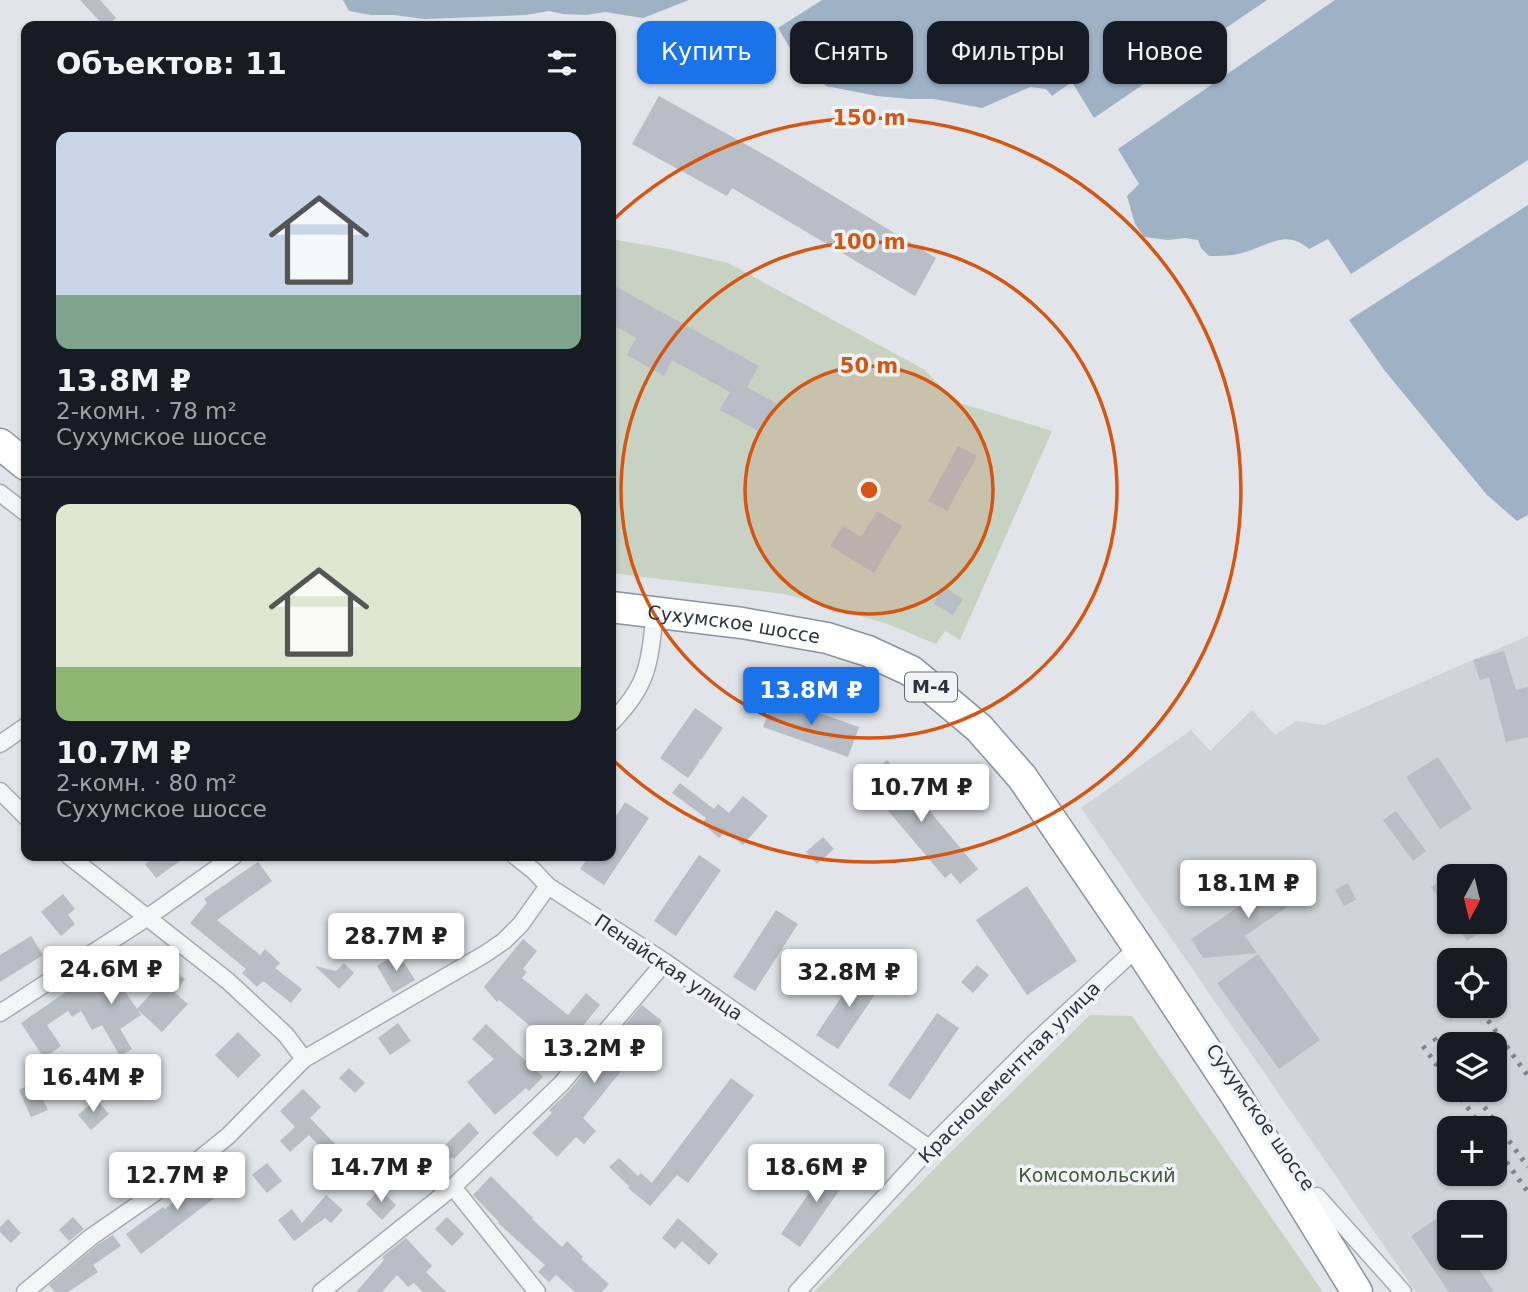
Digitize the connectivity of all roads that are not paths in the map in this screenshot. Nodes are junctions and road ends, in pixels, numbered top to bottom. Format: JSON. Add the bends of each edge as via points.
{"nodes":[{"id":1,"x":0,"y":444,"type":"edge"},
{"id":2,"x":21,"y":462,"type":"edge"},
{"id":3,"x":0,"y":493,"type":"edge"},
{"id":4,"x":21,"y":509,"type":"edge"},
{"id":5,"x":616,"y":608,"type":"edge"},
{"id":6,"x":655,"y":612,"type":"junction"},
{"id":7,"x":616,"y":718,"type":"edge"},
{"id":8,"x":21,"y":729,"type":"edge"},
{"id":9,"x":0,"y":744,"type":"edge"},
{"id":10,"x":0,"y":791,"type":"edge"},
{"id":11,"x":21,"y":812,"type":"edge"},
{"id":12,"x":75,"y":861,"type":"edge"},
{"id":13,"x":227,"y":861,"type":"edge"},
{"id":14,"x":521,"y":861,"type":"edge"},
{"id":15,"x":539,"y":861,"type":"edge"},
{"id":16,"x":534,"y":871,"type":"junction"},
{"id":17,"x":548,"y":886,"type":"junction"},
{"id":18,"x":148,"y":917,"type":"junction"},
{"id":19,"x":1138,"y":947,"type":"junction"},
{"id":20,"x":665,"y":962,"type":"junction"},
{"id":21,"x":0,"y":1013,"type":"edge"},
{"id":22,"x":304,"y":1059,"type":"junction"},
{"id":23,"x":929,"y":1148,"type":"junction"},
{"id":24,"x":453,"y":1187,"type":"junction"},
{"id":25,"x":1317,"y":1196,"type":"junction"},
{"id":26,"x":25,"y":1292,"type":"edge"},
{"id":27,"x":321,"y":1292,"type":"edge"},
{"id":28,"x":537,"y":1292,"type":"edge"},
{"id":29,"x":797,"y":1292,"type":"edge"},
{"id":30,"x":1357,"y":1292,"type":"edge"},
{"id":31,"x":1376,"y":1292,"type":"edge"},
{"id":32,"x":1403,"y":1292,"type":"edge"}],
"edges":[{"from":1,"to":2,"type":"highway"},
{"from":3,"to":4,"type":"street"},
{"from":5,"to":6,"type":"highway","name":"Сухумское шоссе","number":"М-4"},
{"from":6,"to":7,"type":"street","via":[[650,661],[641,686]]},
{"from":6,"to":19,"type":"highway","name":"Сухумское шоссе","number":"М-4","via":[[827,638],[911,671],[979,728],[1022,777]]},
{"from":8,"to":9,"type":"street"},
{"from":10,"to":11,"type":"street"},
{"from":12,"to":18,"type":"street"},
{"from":13,"to":18,"type":"street"},
{"from":14,"to":16,"type":"street","name":"Пенайская улица"},
{"from":15,"to":16,"type":"street"},
{"from":16,"to":17,"type":"street","name":"Пенайская улица"},
{"from":17,"to":20,"type":"street","name":"Пенайская улица"},
{"from":17,"to":22,"type":"street","via":[[504,941]]},
{"from":18,"to":21,"type":"street"},
{"from":18,"to":22,"type":"street","via":[[228,981],[286,1035]]},
{"from":19,"to":23,"type":"street","name":"Красноцементная улица","via":[[1032,1044]]},
{"from":19,"to":25,"type":"highway","name":"Сухумское шоссе","number":"М-4"},
{"from":19,"to":30,"type":"highway","name":"Сухумское шоссе","number":"М-4"},
{"from":20,"to":23,"type":"street","name":"Пенайская улица"},
{"from":20,"to":24,"type":"street","via":[[561,1084]]},
{"from":22,"to":26,"type":"street","via":[[228,1136]]},
{"from":23,"to":29,"type":"street","name":"Красноцементная улица"},
{"from":24,"to":27,"type":"street"},
{"from":24,"to":28,"type":"street"},
{"from":25,"to":31,"type":"highway","name":"Сухумское шоссе","number":"М-4"},
{"from":25,"to":32,"type":"street"}]}
